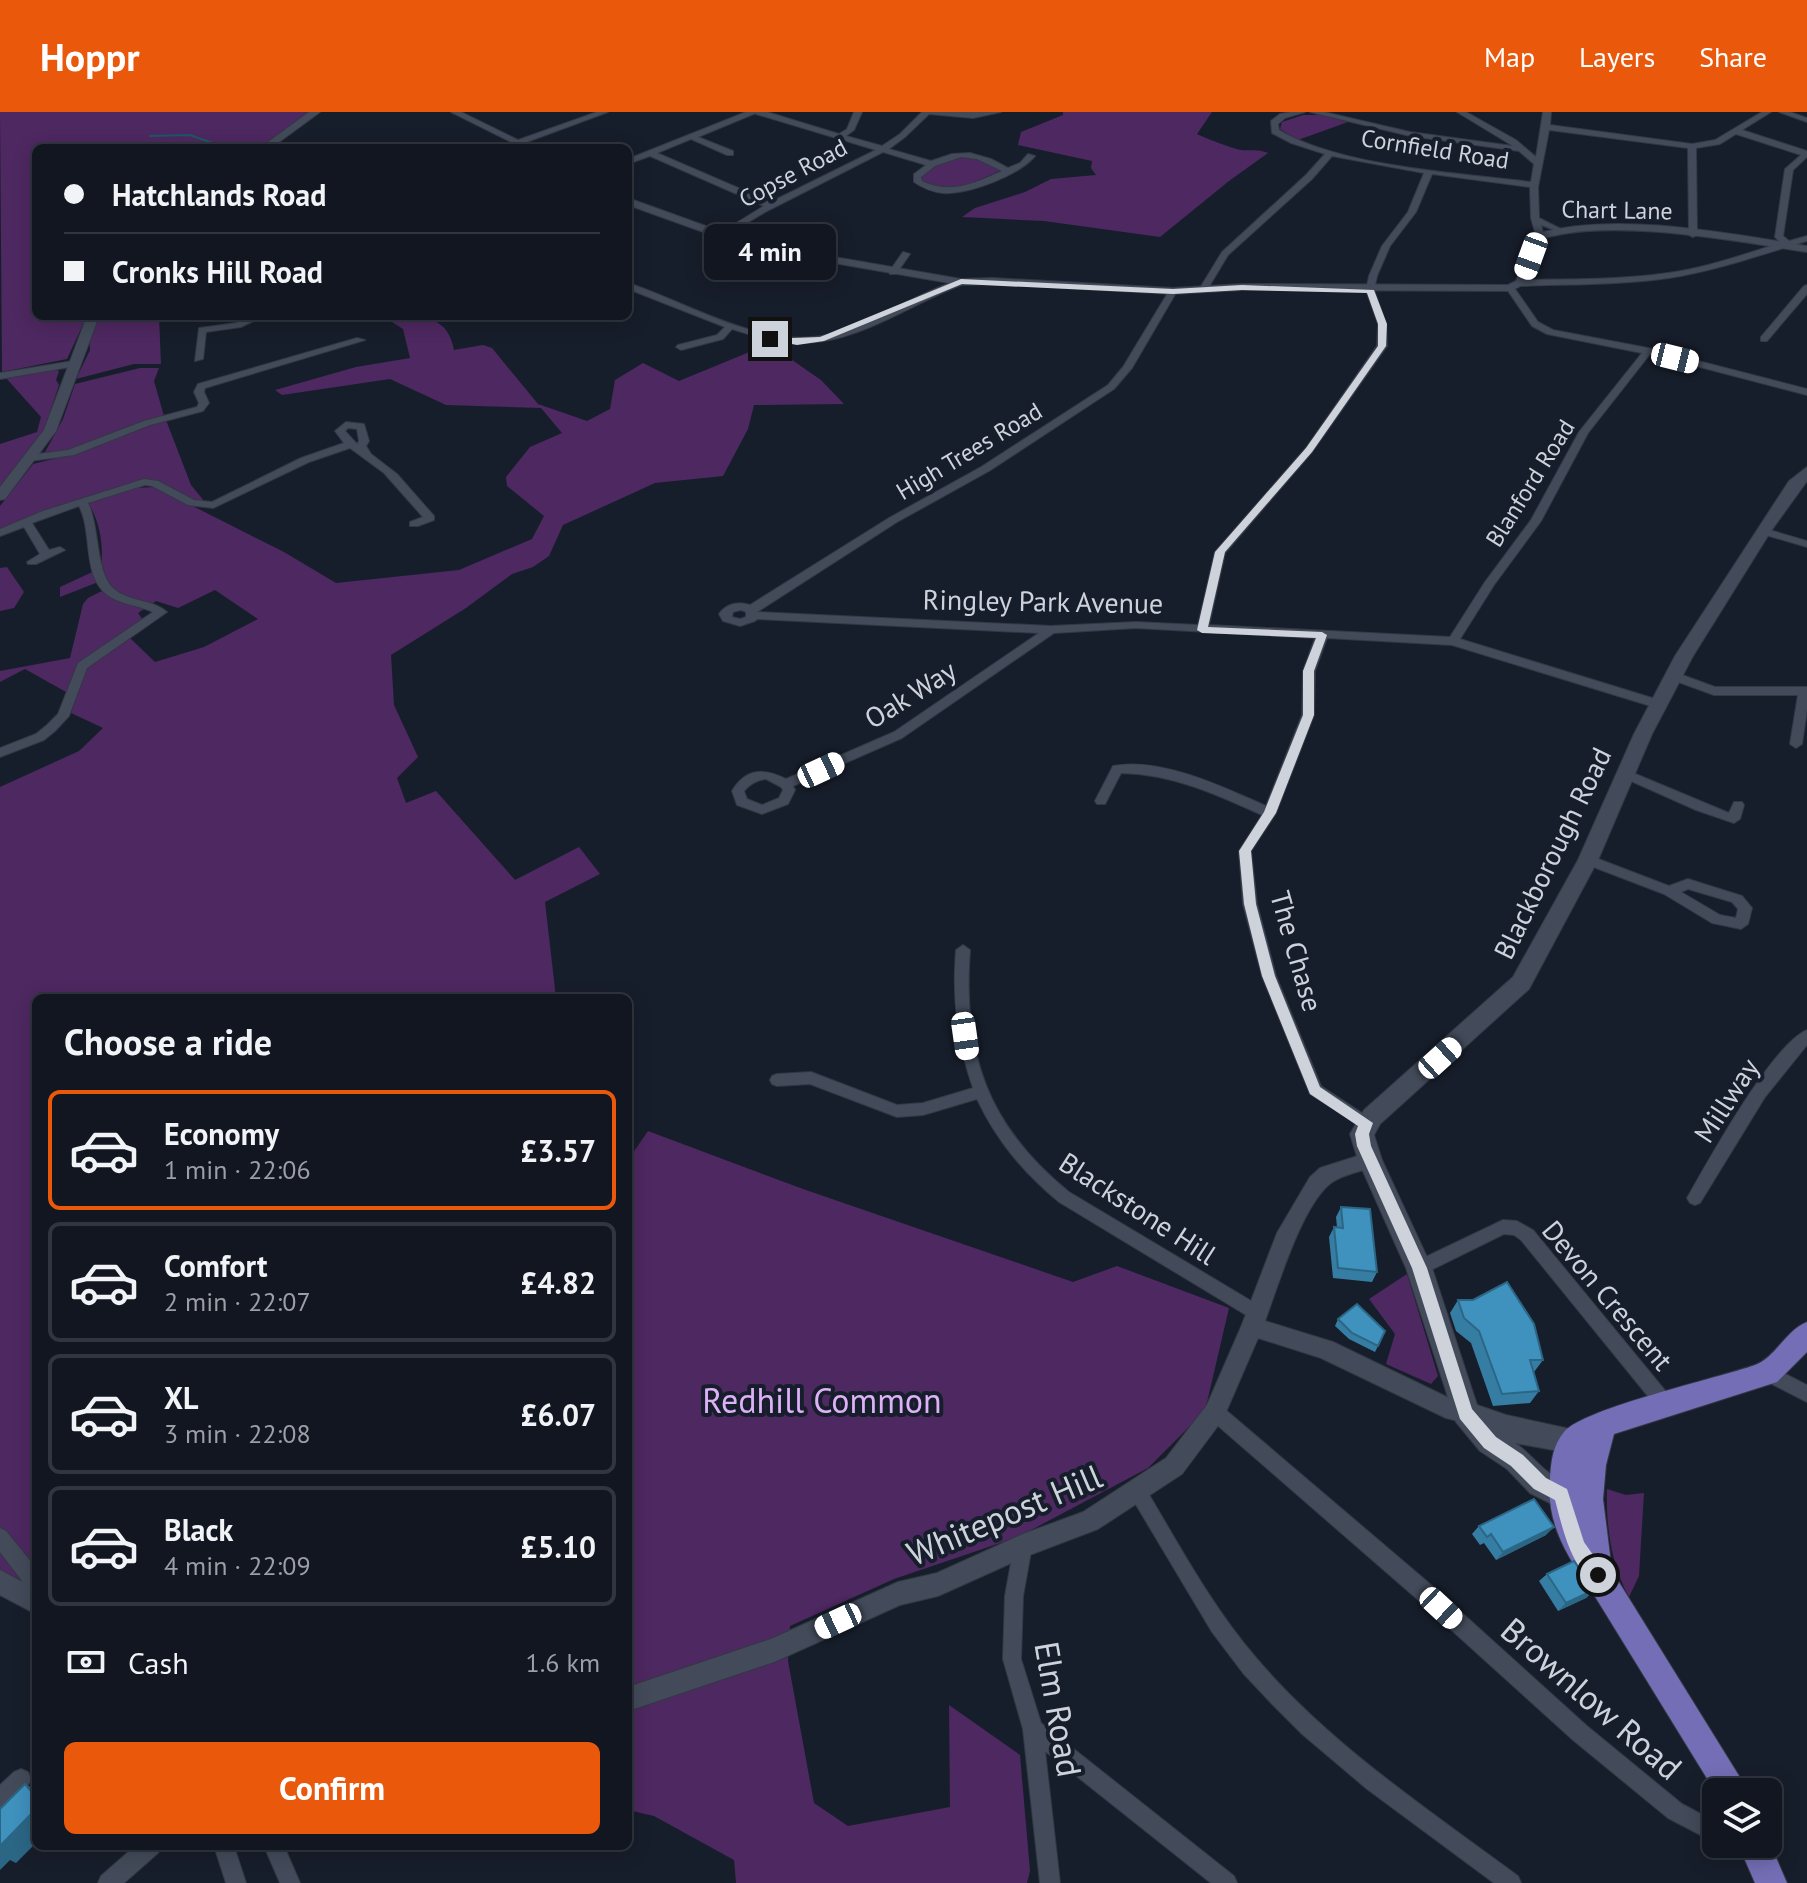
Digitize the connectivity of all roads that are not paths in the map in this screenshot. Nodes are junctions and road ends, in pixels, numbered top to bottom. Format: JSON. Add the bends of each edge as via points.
{"nodes":[{"id":1,"x":315,"y":112,"type":"edge"},
{"id":2,"x":455,"y":112,"type":"edge"},
{"id":3,"x":604,"y":112,"type":"edge"},
{"id":4,"x":756,"y":112,"type":"edge"},
{"id":5,"x":858,"y":112,"type":"edge"},
{"id":6,"x":929,"y":112,"type":"edge"},
{"id":7,"x":997,"y":112,"type":"edge"},
{"id":8,"x":1301,"y":112,"type":"edge"},
{"id":9,"x":1314,"y":112,"type":"edge"},
{"id":10,"x":1461,"y":112,"type":"edge"},
{"id":11,"x":1547,"y":112,"type":"edge"},
{"id":12,"x":1767,"y":112,"type":"edge"},
{"id":13,"x":1783,"y":112,"type":"edge"},
{"id":14,"x":1807,"y":120,"type":"edge"},
{"id":15,"x":1547,"y":127,"type":"junction"},
{"id":16,"x":1736,"y":131,"type":"junction"},
{"id":17,"x":840,"y":136,"type":"junction"},
{"id":18,"x":692,"y":137,"type":"junction"},
{"id":19,"x":519,"y":142,"type":"junction"},
{"id":20,"x":271,"y":144,"type":"edge"},
{"id":21,"x":522,"y":144,"type":"edge"},
{"id":22,"x":1692,"y":146,"type":"junction"},
{"id":23,"x":884,"y":149,"type":"junction"},
{"id":24,"x":1521,"y":149,"type":"junction"},
{"id":25,"x":1331,"y":152,"type":"junction"},
{"id":26,"x":650,"y":153,"type":"junction"},
{"id":27,"x":730,"y":153,"type":"dead end"},
{"id":28,"x":1807,"y":154,"type":"edge"},
{"id":29,"x":1031,"y":156,"type":"dead end"},
{"id":30,"x":632,"y":160,"type":"edge"},
{"id":31,"x":932,"y":164,"type":"junction"},
{"id":32,"x":1539,"y":164,"type":"junction"},
{"id":33,"x":1007,"y":171,"type":"junction"},
{"id":34,"x":1429,"y":171,"type":"junction"},
{"id":35,"x":1532,"y":185,"type":"junction"},
{"id":36,"x":632,"y":202,"type":"edge"},
{"id":37,"x":772,"y":206,"type":"junction"},
{"id":38,"x":1539,"y":221,"type":"junction"},
{"id":39,"x":1557,"y":229,"type":"junction"},
{"id":40,"x":723,"y":235,"type":"junction"},
{"id":41,"x":1693,"y":235,"type":"junction"},
{"id":42,"x":1540,"y":236,"type":"junction"},
{"id":43,"x":1807,"y":238,"type":"edge"},
{"id":44,"x":1782,"y":244,"type":"junction"},
{"id":45,"x":1807,"y":249,"type":"edge"},
{"id":46,"x":906,"y":254,"type":"dead end"},
{"id":47,"x":893,"y":272,"type":"junction"},
{"id":48,"x":961,"y":282,"type":"junction"},
{"id":49,"x":1515,"y":285,"type":"junction"},
{"id":50,"x":632,"y":288,"type":"edge"},
{"id":51,"x":1204,"y":288,"type":"junction"},
{"id":52,"x":1807,"y":288,"type":"edge"},
{"id":53,"x":1370,"y":290,"type":"junction"},
{"id":54,"x":1173,"y":291,"type":"junction"},
{"id":55,"x":91,"y":320,"type":"edge"},
{"id":56,"x":250,"y":320,"type":"edge"},
{"id":57,"x":731,"y":325,"type":"junction"},
{"id":58,"x":1764,"y":339,"type":"dead end"},
{"id":59,"x":360,"y":340,"type":"dead end"},
{"id":60,"x":681,"y":347,"type":"dead end"},
{"id":61,"x":1648,"y":351,"type":"junction"},
{"id":62,"x":198,"y":359,"type":"dead end"},
{"id":63,"x":73,"y":364,"type":"junction"},
{"id":64,"x":0,"y":376,"type":"edge"},
{"id":65,"x":1807,"y":392,"type":"edge"},
{"id":66,"x":348,"y":445,"type":"junction"},
{"id":67,"x":366,"y":453,"type":"junction"},
{"id":68,"x":30,"y":458,"type":"junction"},
{"id":69,"x":1807,"y":472,"type":"edge"},
{"id":70,"x":0,"y":496,"type":"edge"},
{"id":71,"x":82,"y":502,"type":"junction"},
{"id":72,"x":26,"y":522,"type":"junction"},
{"id":73,"x":414,"y":524,"type":"dead end"},
{"id":74,"x":1763,"y":531,"type":"junction"},
{"id":75,"x":0,"y":533,"type":"edge"},
{"id":76,"x":1807,"y":544,"type":"edge"},
{"id":77,"x":60,"y":550,"type":"dead end"},
{"id":78,"x":46,"y":555,"type":"junction"},
{"id":79,"x":32,"y":562,"type":"dead end"},
{"id":80,"x":752,"y":612,"type":"joint"},
{"id":81,"x":1051,"y":630,"type":"junction"},
{"id":82,"x":1202,"y":630,"type":"junction"},
{"id":83,"x":1322,"y":635,"type":"junction"},
{"id":84,"x":1453,"y":641,"type":"junction"},
{"id":85,"x":1674,"y":676,"type":"junction"},
{"id":86,"x":1806,"y":691,"type":"edge"},
{"id":87,"x":1658,"y":704,"type":"junction"},
{"id":88,"x":1796,"y":744,"type":"dead end"},
{"id":89,"x":0,"y":753,"type":"edge"},
{"id":90,"x":1626,"y":774,"type":"junction"},
{"id":91,"x":786,"y":784,"type":"dead end"},
{"id":92,"x":1101,"y":801,"type":"dead end"},
{"id":93,"x":1738,"y":805,"type":"dead end"},
{"id":94,"x":1270,"y":813,"type":"junction"},
{"id":95,"x":1588,"y":860,"type":"junction"},
{"id":96,"x":1669,"y":891,"type":"junction"},
{"id":97,"x":963,"y":950,"type":"dead end"},
{"id":98,"x":1807,"y":1036,"type":"edge"},
{"id":99,"x":777,"y":1080,"type":"dead end"},
{"id":100,"x":981,"y":1092,"type":"junction"},
{"id":101,"x":1366,"y":1123,"type":"junction"},
{"id":102,"x":1370,"y":1160,"type":"junction"},
{"id":103,"x":1695,"y":1198,"type":"dead end"},
{"id":104,"x":1419,"y":1268,"type":"junction"},
{"id":105,"x":1255,"y":1320,"type":"junction"},
{"id":106,"x":1807,"y":1334,"type":"edge"},
{"id":107,"x":1768,"y":1373,"type":"junction"},
{"id":108,"x":1807,"y":1394,"type":"edge"},
{"id":109,"x":1666,"y":1405,"type":"junction"},
{"id":110,"x":1215,"y":1412,"type":"junction"},
{"id":111,"x":1466,"y":1413,"type":"junction"},
{"id":112,"x":1603,"y":1427,"type":"junction"},
{"id":113,"x":1526,"y":1431,"type":"junction"},
{"id":114,"x":1574,"y":1441,"type":"junction"},
{"id":115,"x":1517,"y":1460,"type":"junction"},
{"id":116,"x":1579,"y":1485,"type":"junction"},
{"id":117,"x":1138,"y":1492,"type":"junction"},
{"id":118,"x":0,"y":1537,"type":"edge"},
{"id":119,"x":1023,"y":1546,"type":"junction"},
{"id":120,"x":32,"y":1578,"type":"edge"},
{"id":121,"x":0,"y":1582,"type":"edge"},
{"id":122,"x":32,"y":1600,"type":"edge"},
{"id":123,"x":632,"y":1698,"type":"edge"},
{"id":124,"x":1033,"y":1729,"type":"junction"},
{"id":125,"x":1724,"y":1778,"type":"edge"},
{"id":126,"x":21,"y":1779,"type":"dead end"},
{"id":127,"x":0,"y":1799,"type":"edge"},
{"id":128,"x":1702,"y":1825,"type":"edge"},
{"id":129,"x":146,"y":1850,"type":"edge"},
{"id":130,"x":225,"y":1850,"type":"edge"},
{"id":131,"x":276,"y":1850,"type":"edge"},
{"id":132,"x":1760,"y":1858,"type":"edge"},
{"id":133,"x":108,"y":1883,"type":"edge"},
{"id":134,"x":236,"y":1883,"type":"edge"},
{"id":135,"x":290,"y":1883,"type":"edge"},
{"id":136,"x":1050,"y":1883,"type":"edge"},
{"id":137,"x":1227,"y":1883,"type":"edge"},
{"id":138,"x":1511,"y":1883,"type":"edge"},
{"id":139,"x":1771,"y":1883,"type":"edge"}],
"edges":[{"from":1,"to":20,"type":"street"},
{"from":2,"to":19,"type":"street"},
{"from":3,"to":19,"type":"street"},
{"from":4,"to":17,"type":"street"},
{"from":4,"to":18,"type":"street"},
{"from":5,"to":17,"type":"street","via":[[850,130]]},
{"from":6,"to":7,"type":"street"},
{"from":6,"to":23,"type":"street","name":"Copse Road"},
{"from":8,"to":25,"type":"street","name":"Cornfield Road","via":[[1278,119],[1275,131]]},
{"from":9,"to":24,"type":"street","via":[[1410,134]]},
{"from":10,"to":24,"type":"street"},
{"from":11,"to":15,"type":"street"},
{"from":12,"to":16,"type":"street"},
{"from":13,"to":14,"type":"street"},
{"from":15,"to":22,"type":"street"},
{"from":15,"to":32,"type":"street"},
{"from":16,"to":22,"type":"street","via":[[1717,142]]},
{"from":16,"to":28,"type":"street"},
{"from":17,"to":23,"type":"street"},
{"from":18,"to":26,"type":"street"},
{"from":18,"to":27,"type":"street"},
{"from":19,"to":21,"type":"street"},
{"from":22,"to":41,"type":"street"},
{"from":23,"to":31,"type":"street"},
{"from":23,"to":37,"type":"street","name":"Copse Road"},
{"from":24,"to":32,"type":"street"},
{"from":25,"to":34,"type":"street","name":"Cornfield Road"},
{"from":25,"to":51,"type":"street","via":[[1225,254]]},
{"from":26,"to":30,"type":"street"},
{"from":26,"to":37,"type":"street"},
{"from":28,"to":44,"type":"street","via":[[1789,169]]},
{"from":29,"to":33,"type":"street"},
{"from":31,"to":33,"type":"street","via":[[959,153],[976,155]]},
{"from":31,"to":33,"type":"street","via":[[917,176],[918,182],[957,192]]},
{"from":32,"to":35,"type":"street"},
{"from":34,"to":35,"type":"street","name":"Cornfield Road"},
{"from":34,"to":53,"type":"street","via":[[1412,212],[1386,246]]},
{"from":35,"to":38,"type":"street"},
{"from":36,"to":40,"type":"street"},
{"from":37,"to":40,"type":"street","name":"Copse Road"},
{"from":38,"to":39,"type":"street"},
{"from":38,"to":42,"type":"street"},
{"from":39,"to":41,"type":"street","name":"Chart Lane"},
{"from":39,"to":42,"type":"street","name":"Chart Lane"},
{"from":40,"to":47,"type":"street"},
{"from":41,"to":44,"type":"street","name":"Chart Lane"},
{"from":42,"to":49,"type":"street","name":"Chart Lane"},
{"from":43,"to":44,"type":"street"},
{"from":44,"to":45,"type":"street","name":"Chart Lane"},
{"from":44,"to":49,"type":"street","via":[[1672,275]]},
{"from":46,"to":47,"type":"street"},
{"from":47,"to":48,"type":"street"},
{"from":48,"to":54,"type":"street"},
{"from":48,"to":57,"type":"street","via":[[821,339],[770,339]]},
{"from":49,"to":53,"type":"street"},
{"from":49,"to":61,"type":"street","via":[[1541,328]]},
{"from":50,"to":57,"type":"street"},
{"from":51,"to":53,"type":"street"},
{"from":51,"to":54,"type":"street"},
{"from":52,"to":58,"type":"street"},
{"from":53,"to":82,"type":"street","via":[[1382,324],[1382,346],[1309,450],[1220,552]]},
{"from":54,"to":80,"type":"street","name":"High Trees Road","via":[[1111,387]]},
{"from":55,"to":63,"type":"street"},
{"from":56,"to":62,"type":"street","via":[[202,326]]},
{"from":57,"to":60,"type":"street","via":[[720,337]]},
{"from":59,"to":68,"type":"street","via":[[201,386],[200,409],[157,419],[70,453]]},
{"from":61,"to":65,"type":"street"},
{"from":61,"to":84,"type":"street","name":"Blanford Road","via":[[1584,432],[1536,521]]},
{"from":63,"to":64,"type":"street"},
{"from":63,"to":68,"type":"street","via":[[50,431]]},
{"from":66,"to":67,"type":"street"},
{"from":66,"to":67,"type":"street","via":[[340,431],[346,425],[361,426]]},
{"from":66,"to":71,"type":"street","via":[[213,505],[192,503],[144,482]]},
{"from":67,"to":73,"type":"street","via":[[435,517]]},
{"from":68,"to":70,"type":"street"},
{"from":69,"to":74,"type":"main road","name":"Blackborough Road"},
{"from":71,"to":72,"type":"street"},
{"from":71,"to":89,"type":"street","via":[[92,523],[104,587],[161,612],[82,666],[63,716],[51,728]]},
{"from":72,"to":75,"type":"street"},
{"from":72,"to":78,"type":"street"},
{"from":74,"to":76,"type":"street"},
{"from":74,"to":85,"type":"main road","name":"Blackborough Road"},
{"from":77,"to":78,"type":"street"},
{"from":78,"to":79,"type":"street"},
{"from":80,"to":81,"type":"street","name":"Ringley Park Avenue"},
{"from":81,"to":82,"type":"street","name":"Ringley Park Avenue","via":[[1136,625]]},
{"from":81,"to":91,"type":"street","name":"Oak Way","via":[[898,735]]},
{"from":82,"to":83,"type":"street","name":"Ringley Park Avenue"},
{"from":83,"to":84,"type":"street","name":"Ringley Park Avenue"},
{"from":83,"to":94,"type":"street","name":"The Chase","via":[[1309,671],[1308,715]]},
{"from":84,"to":87,"type":"street","name":"Ringley Park Avenue"},
{"from":85,"to":86,"type":"street","via":[[1714,691]]},
{"from":85,"to":87,"type":"main road","name":"Blackborough Road"},
{"from":86,"to":88,"type":"street"},
{"from":87,"to":90,"type":"main road","name":"Blackborough Road"},
{"from":90,"to":93,"type":"street","via":[[1734,819]]},
{"from":90,"to":95,"type":"main road","name":"Blackborough Road"},
{"from":92,"to":94,"type":"street","via":[[1117,769],[1142,768],[1186,776]]},
{"from":94,"to":101,"type":"street","name":"The Chase","via":[[1245,851],[1250,904],[1269,976],[1315,1090]]},
{"from":95,"to":96,"type":"street"},
{"from":95,"to":101,"type":"main road","name":"Blackborough Road","via":[[1521,983]]},
{"from":96,"to":96,"type":"street","via":[[1688,884],[1737,899],[1745,908],[1741,924],[1717,919]]},
{"from":97,"to":100,"type":"street","name":"Blackstone Hill","via":[[961,1015],[968,1058]]},
{"from":98,"to":103,"type":"street","name":"Millway","via":[[1786,1056]]},
{"from":99,"to":100,"type":"street","via":[[811,1078],[897,1111]]},
{"from":100,"to":105,"type":"street","name":"Blackstone Hill","via":[[1004,1136],[1062,1196]]},
{"from":101,"to":102,"type":"main road","via":[[1362,1134]]},
{"from":102,"to":104,"type":"main road"},
{"from":102,"to":105,"type":"street","via":[[1327,1174],[1317,1183],[1287,1233]]},
{"from":104,"to":109,"type":"street","name":"Devon Crescent","via":[[1503,1227],[1517,1228]]},
{"from":104,"to":111,"type":"main road"},
{"from":105,"to":110,"type":"street","name":"Whitepost Hill"},
{"from":105,"to":111,"type":"street"},
{"from":106,"to":107,"type":"main road"},
{"from":107,"to":108,"type":"street"},
{"from":107,"to":109,"type":"main road"},
{"from":109,"to":112,"type":"main road"},
{"from":110,"to":117,"type":"street","name":"Whitepost Hill","via":[[1174,1466]]},
{"from":110,"to":128,"type":"street","name":"Brownlow Road","via":[[1580,1733],[1675,1811]]},
{"from":111,"to":113,"type":"main road"},
{"from":111,"to":115,"type":"main road","via":[[1490,1442]]},
{"from":112,"to":114,"type":"main road"},
{"from":112,"to":116,"type":"main road"},
{"from":113,"to":114,"type":"main road"},
{"from":113,"to":115,"type":"main road"},
{"from":114,"to":116,"type":"main road","via":[[1565,1457]]},
{"from":115,"to":116,"type":"main road","via":[[1540,1483]]},
{"from":116,"to":125,"type":"main road","via":[[1577,1547]]},
{"from":117,"to":119,"type":"street","name":"Whitepost Hill","via":[[1090,1521]]},
{"from":117,"to":138,"type":"street","via":[[1249,1665],[1339,1756]]},
{"from":118,"to":120,"type":"street"},
{"from":119,"to":123,"type":"street","name":"Whitepost Hill","via":[[774,1650]]},
{"from":119,"to":124,"type":"street","name":"Elm Road","via":[[1014,1596],[1012,1659]]},
{"from":121,"to":122,"type":"street"},
{"from":124,"to":136,"type":"street","name":"Elm Road"},
{"from":124,"to":137,"type":"street"},
{"from":126,"to":127,"type":"street"},
{"from":129,"to":133,"type":"street"},
{"from":130,"to":134,"type":"street"},
{"from":131,"to":135,"type":"street"},
{"from":132,"to":139,"type":"main road"}]}
